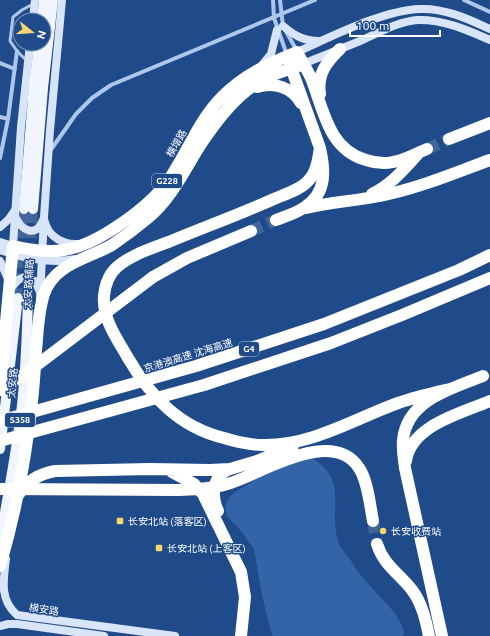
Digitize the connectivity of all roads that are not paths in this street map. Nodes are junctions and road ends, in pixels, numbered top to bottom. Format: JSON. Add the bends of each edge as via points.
{"nodes":[{"id":1,"x":54,"y":0,"type":"edge"},
{"id":2,"x":62,"y":0,"type":"edge"},
{"id":3,"x":273,"y":0,"type":"edge"},
{"id":4,"x":280,"y":0,"type":"edge"},
{"id":5,"x":315,"y":0,"type":"edge"},
{"id":6,"x":464,"y":0,"type":"edge"},
{"id":7,"x":38,"y":1,"type":"edge"},
{"id":8,"x":19,"y":12,"type":"edge"},
{"id":9,"x":35,"y":12,"type":"edge"},
{"id":10,"x":40,"y":12,"type":"edge"},
{"id":11,"x":490,"y":12,"type":"edge"},
{"id":12,"x":281,"y":15,"type":"junction"},
{"id":13,"x":274,"y":18,"type":"junction"},
{"id":14,"x":12,"y":25,"type":"edge"},
{"id":15,"x":280,"y":28,"type":"junction"},
{"id":16,"x":490,"y":29,"type":"edge"},
{"id":17,"x":490,"y":40,"type":"edge"},
{"id":18,"x":320,"y":41,"type":"junction"},
{"id":19,"x":12,"y":44,"type":"edge"},
{"id":20,"x":340,"y":49,"type":"junction"},
{"id":21,"x":16,"y":52,"type":"edge"},
{"id":22,"x":17,"y":52,"type":"edge"},
{"id":23,"x":29,"y":52,"type":"edge"},
{"id":24,"x":38,"y":52,"type":"edge"},
{"id":25,"x":292,"y":54,"type":"junction"},
{"id":26,"x":28,"y":62,"type":"junction"},
{"id":27,"x":0,"y":63,"type":"edge"},
{"id":28,"x":303,"y":64,"type":"junction"},
{"id":29,"x":15,"y":69,"type":"junction"},
{"id":30,"x":259,"y":69,"type":"junction"},
{"id":31,"x":291,"y":69,"type":"junction"},
{"id":32,"x":248,"y":89,"type":"junction"},
{"id":33,"x":322,"y":109,"type":"junction"},
{"id":34,"x":306,"y":110,"type":"junction"},
{"id":35,"x":0,"y":117,"type":"edge"},
{"id":36,"x":8,"y":119,"type":"junction"},
{"id":37,"x":490,"y":123,"type":"edge"},
{"id":38,"x":449,"y":139,"type":"tunnel mouth"},
{"id":39,"x":320,"y":148,"type":"junction"},
{"id":40,"x":48,"y":153,"type":"junction"},
{"id":41,"x":0,"y":158,"type":"edge"},
{"id":42,"x":490,"y":160,"type":"edge"},
{"id":43,"x":362,"y":199,"type":"junction"},
{"id":44,"x":304,"y":208,"type":"junction"},
{"id":45,"x":22,"y":211,"type":"junction"},
{"id":46,"x":44,"y":217,"type":"junction"},
{"id":47,"x":276,"y":220,"type":"tunnel mouth"},
{"id":48,"x":0,"y":227,"type":"edge"},
{"id":49,"x":251,"y":231,"type":"tunnel mouth"},
{"id":50,"x":0,"y":242,"type":"edge"},
{"id":51,"x":84,"y":244,"type":"junction"},
{"id":52,"x":0,"y":250,"type":"edge"},
{"id":53,"x":13,"y":250,"type":"junction"},
{"id":54,"x":490,"y":255,"type":"edge"},
{"id":55,"x":42,"y":256,"type":"junction"},
{"id":56,"x":83,"y":257,"type":"junction"},
{"id":57,"x":0,"y":261,"type":"edge"},
{"id":58,"x":490,"y":278,"type":"edge"},
{"id":59,"x":40,"y":292,"type":"junction"},
{"id":60,"x":19,"y":295,"type":"junction"},
{"id":61,"x":39,"y":312,"type":"junction"},
{"id":62,"x":483,"y":376,"type":"dead end"},
{"id":63,"x":0,"y":387,"type":"edge"},
{"id":64,"x":450,"y":389,"type":"junction"},
{"id":65,"x":0,"y":390,"type":"edge"},
{"id":66,"x":490,"y":401,"type":"edge"},
{"id":67,"x":0,"y":421,"type":"edge"},
{"id":68,"x":310,"y":438,"type":"junction"},
{"id":69,"x":0,"y":441,"type":"edge"},
{"id":70,"x":0,"y":449,"type":"edge"},
{"id":71,"x":405,"y":468,"type":"junction"},
{"id":72,"x":230,"y":469,"type":"junction"},
{"id":73,"x":169,"y":470,"type":"junction"},
{"id":74,"x":0,"y":489,"type":"edge"},
{"id":75,"x":18,"y":496,"type":"junction"},
{"id":76,"x":14,"y":514,"type":"junction"},
{"id":77,"x":373,"y":521,"type":"tunnel mouth"},
{"id":78,"x":0,"y":540,"type":"edge"},
{"id":79,"x":377,"y":544,"type":"tunnel mouth"},
{"id":80,"x":0,"y":566,"type":"edge"},
{"id":81,"x":0,"y":626,"type":"edge"},
{"id":82,"x":104,"y":636,"type":"edge"},
{"id":83,"x":175,"y":636,"type":"edge"},
{"id":84,"x":241,"y":636,"type":"edge"},
{"id":85,"x":248,"y":636,"type":"edge"},
{"id":86,"x":429,"y":636,"type":"edge"},
{"id":87,"x":442,"y":636,"type":"edge"}],
"edges":[{"from":1,"to":45,"type":"main road","via":[[43,88]]},
{"from":2,"to":40,"type":"main road","name":"太安路辅路"},
{"from":3,"to":13,"type":"street"},
{"from":4,"to":12,"type":"street"},
{"from":5,"to":12,"type":"street"},
{"from":6,"to":11,"type":"street"},
{"from":7,"to":8,"type":"lane"},
{"from":7,"to":9,"type":"main road"},
{"from":7,"to":10,"type":"main road"},
{"from":12,"to":13,"type":"street"},
{"from":12,"to":15,"type":"street"},
{"from":13,"to":15,"type":"street"},
{"from":13,"to":40,"type":"street","via":[[111,85],[92,98],[76,114]]},
{"from":14,"to":19,"type":"lane"},
{"from":15,"to":18,"type":"main road","via":[[310,41]]},
{"from":15,"to":25,"type":"street"},
{"from":15,"to":25,"type":"street"},
{"from":15,"to":30,"type":"main road","via":[[271,54]]},
{"from":16,"to":18,"type":"main road","name":"横增路","number":"G228","via":[[448,12],[421,9],[388,15]]},
{"from":17,"to":20,"type":"main road","number":"G228","via":[[450,24],[418,20],[401,22]]},
{"from":18,"to":25,"type":"main road","name":"横增路","number":"G228"},
{"from":20,"to":28,"type":"main road","number":"G228"},
{"from":20,"to":33,"type":"highway","via":[[326,62],[321,73],[319,88]]},
{"from":21,"to":29,"type":"street"},
{"from":22,"to":26,"type":"lane"},
{"from":23,"to":26,"type":"main road","name":"太安路辅路"},
{"from":24,"to":45,"type":"main road"},
{"from":25,"to":28,"type":"highway"},
{"from":25,"to":30,"type":"highway","name":"横增路","number":"G228"},
{"from":25,"to":31,"type":"highway"},
{"from":26,"to":45,"type":"main road","name":"太安路辅路","via":[[21,127]]},
{"from":27,"to":29,"type":"street"},
{"from":28,"to":31,"type":"highway","number":"G228"},
{"from":28,"to":33,"type":"highway"},
{"from":29,"to":36,"type":"street"},
{"from":30,"to":51,"type":"highway","name":"横增路","number":"G228","via":[[237,83],[213,107],[170,178],[158,193],[122,223]]},
{"from":31,"to":32,"type":"highway","number":"G228","via":[[264,79]]},
{"from":31,"to":34,"type":"highway"},
{"from":32,"to":34,"type":"highway","via":[[271,84],[284,88],[294,93]]},
{"from":32,"to":56,"type":"highway","number":"G228","via":[[219,119],[166,200],[148,218],[112,245]]},
{"from":33,"to":43,"type":"highway","via":[[338,142],[359,158],[372,162],[394,162],[424,150],[387,185]]},
{"from":34,"to":39,"type":"highway"},
{"from":35,"to":36,"type":"street"},
{"from":36,"to":41,"type":"street"},
{"from":37,"to":38,"type":"highway"},
{"from":39,"to":44,"type":"highway","via":[[324,162],[323,184],[318,195]]},
{"from":39,"to":68,"type":"highway","via":[[314,172],[301,187],[134,256],[116,268],[105,287],[104,296],[104,307],[111,327],[136,372],[157,400],[180,418],[205,432],[247,444],[278,444]]},
{"from":40,"to":46,"type":"main road","name":"太安路辅路"},
{"from":42,"to":43,"type":"highway","via":[[400,192]]},
{"from":43,"to":44,"type":"highway"},
{"from":44,"to":47,"type":"highway"},
{"from":45,"to":46,"type":"main road","via":[[20,225],[29,230],[39,227]]},
{"from":45,"to":48,"type":"main road"},
{"from":45,"to":53,"type":"main road","name":"太安路辅路"},
{"from":46,"to":51,"type":"main road","via":[[46,226],[56,238],[74,245]]},
{"from":46,"to":55,"type":"main road","name":"太安路辅路"},
{"from":49,"to":65,"type":"highway","bridge":true,"via":[[187,258],[153,277],[30,371]]},
{"from":50,"to":53,"type":"main road"},
{"from":51,"to":55,"type":"highway","name":"横增路","number":"G228"},
{"from":52,"to":53,"type":"main road"},
{"from":53,"to":55,"type":"highway","name":"横增路","number":"G228"},
{"from":53,"to":60,"type":"highway","name":"太安路辅路"},
{"from":54,"to":67,"type":"highway","name":"京港澳高速 沈海高速","number":"G4","bridge":true,"via":[[324,324],[196,366]]},
{"from":55,"to":56,"type":"main road","via":[[65,261]]},
{"from":55,"to":59,"type":"main road","name":"太安路辅路"},
{"from":56,"to":61,"type":"highway","number":"G228","via":[[54,278],[45,292]]},
{"from":57,"to":60,"type":"main road"},
{"from":58,"to":69,"type":"highway","number":"G4","bridge":true,"via":[[331,343],[204,385]]},
{"from":59,"to":60,"type":"main road","via":[[35,282],[25,277],[18,280]]},
{"from":59,"to":61,"type":"main road","name":"太安路辅路"},
{"from":60,"to":63,"type":"highway","name":"太安路辅路"},
{"from":60,"to":70,"type":"main road","name":"太安路","number":"S358"},
{"from":60,"to":78,"type":"main road","name":"太安路","number":"S358","via":[[25,368],[12,479]]},
{"from":61,"to":75,"type":"highway","name":"太安路辅路","via":[[30,414]]},
{"from":62,"to":64,"type":"highway"},
{"from":64,"to":68,"type":"highway","via":[[399,402]]},
{"from":64,"to":71,"type":"highway","via":[[423,404],[408,421],[402,450]]},
{"from":66,"to":71,"type":"highway","via":[[423,431],[411,446]]},
{"from":68,"to":72,"type":"highway","via":[[257,461]]},
{"from":71,"to":87,"type":"highway"},
{"from":72,"to":73,"type":"highway"},
{"from":72,"to":85,"type":"highway","via":[[222,472],[218,478],[214,499],[248,578]]},
{"from":73,"to":75,"type":"highway","via":[[55,471],[35,478]]},
{"from":73,"to":84,"type":"highway","via":[[186,478],[203,494],[241,572],[245,597]]},
{"from":74,"to":77,"type":"highway","bridge":true,"via":[[199,489],[232,483],[312,452],[338,452],[359,467],[364,477]]},
{"from":75,"to":76,"type":"highway","name":"太安路辅路"},
{"from":76,"to":80,"type":"highway","name":"太安路辅路"},
{"from":76,"to":83,"type":"main road","name":"横安路","via":[[2,590],[3,601],[10,610],[17,615],[30,618]]},
{"from":79,"to":86,"type":"highway","via":[[384,561],[414,592]]},
{"from":81,"to":82,"type":"main road","name":"横安路","via":[[17,624]]}]}
